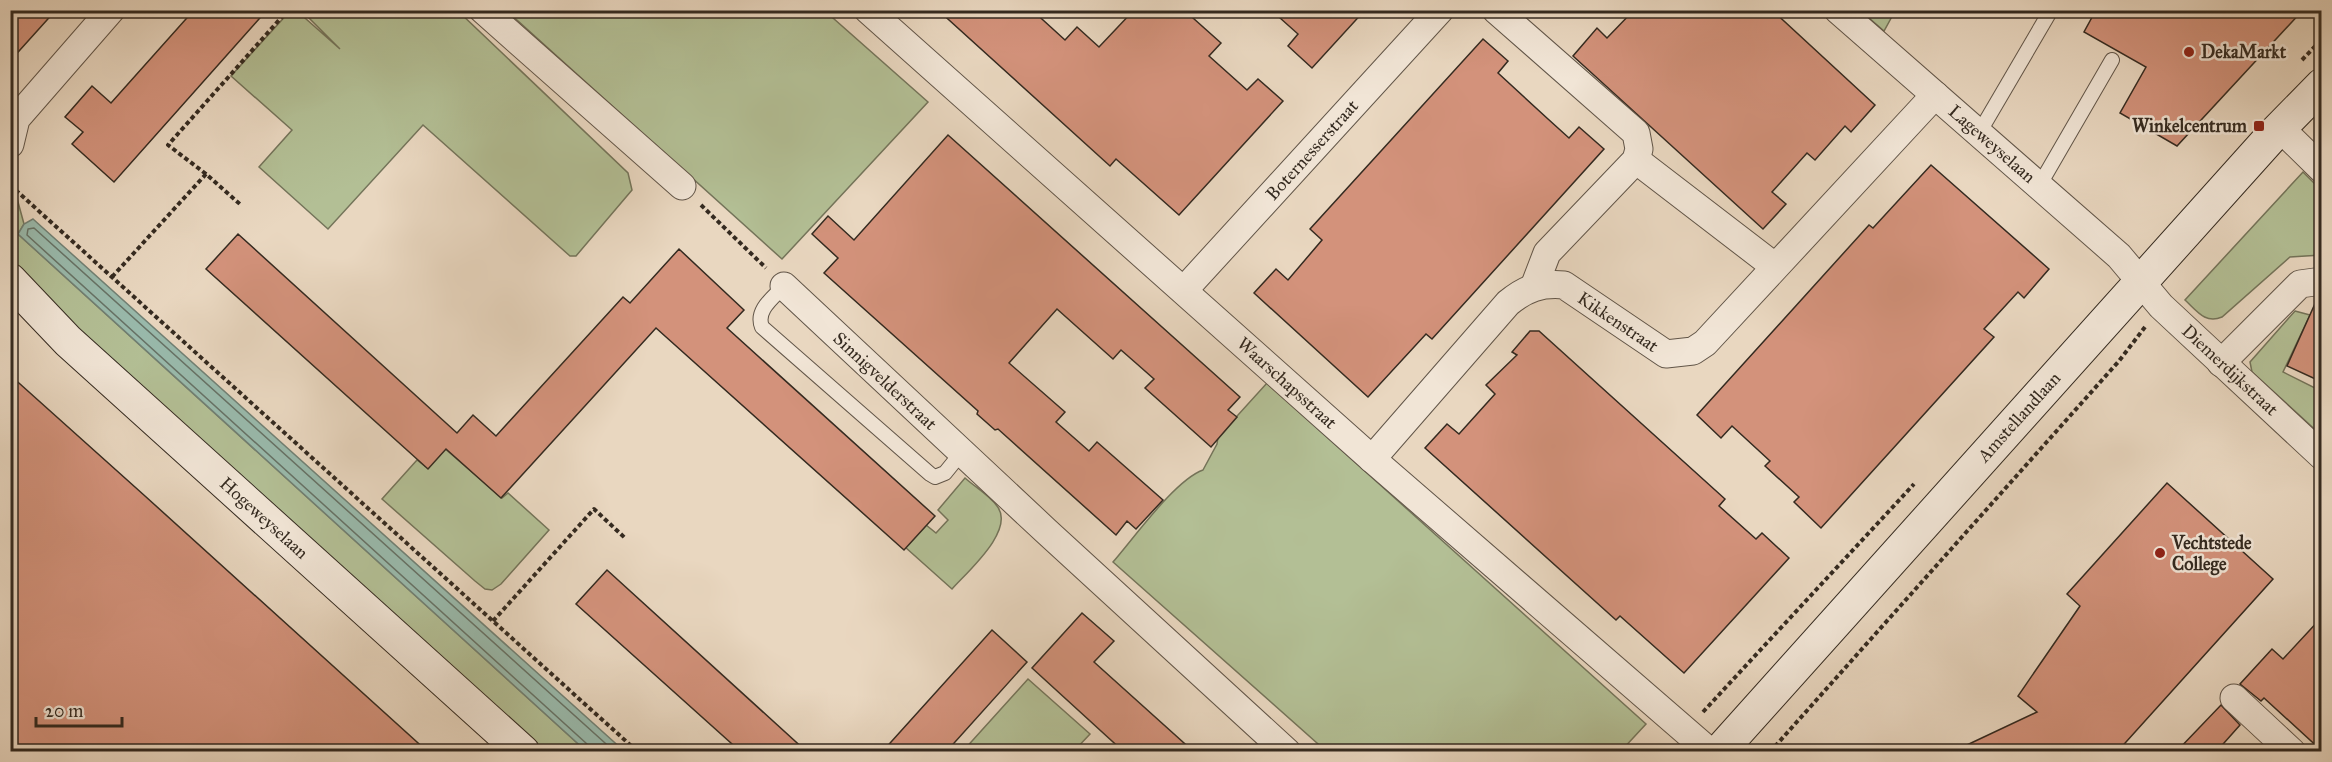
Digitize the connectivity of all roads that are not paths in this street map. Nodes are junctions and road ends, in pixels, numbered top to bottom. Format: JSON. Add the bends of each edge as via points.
{"nodes":[{"id":1,"x":111,"y":10,"type":"edge"},
{"id":2,"x":483,"y":10,"type":"edge"},
{"id":3,"x":868,"y":10,"type":"edge"},
{"id":4,"x":1440,"y":10,"type":"edge"},
{"id":5,"x":1496,"y":10,"type":"edge"},
{"id":6,"x":1838,"y":10,"type":"edge"},
{"id":7,"x":2051,"y":10,"type":"edge"},
{"id":8,"x":2112,"y":60,"type":"dead end"},
{"id":9,"x":2322,"y":85,"type":"edge"},
{"id":10,"x":1935,"y":95,"type":"junction"},
{"id":11,"x":2280,"y":128,"type":"junction"},
{"id":12,"x":1979,"y":133,"type":"junction"},
{"id":13,"x":10,"y":144,"type":"edge"},
{"id":14,"x":1636,"y":160,"type":"junction"},
{"id":15,"x":2322,"y":169,"type":"edge"},
{"id":16,"x":682,"y":186,"type":"road end"},
{"id":17,"x":2039,"y":186,"type":"junction"},
{"id":18,"x":1774,"y":266,"type":"junction"},
{"id":19,"x":10,"y":279,"type":"edge"},
{"id":20,"x":2322,"y":281,"type":"edge"},
{"id":21,"x":784,"y":286,"type":"joint"},
{"id":22,"x":1534,"y":287,"type":"junction"},
{"id":23,"x":1184,"y":290,"type":"junction"},
{"id":24,"x":2150,"y":295,"type":"junction"},
{"id":25,"x":2221,"y":363,"type":"junction"},
{"id":26,"x":962,"y":452,"type":"junction"},
{"id":27,"x":2322,"y":456,"type":"edge"},
{"id":28,"x":1372,"y":459,"type":"junction"},
{"id":29,"x":2234,"y":698,"type":"dead end"},
{"id":30,"x":523,"y":752,"type":"edge"},
{"id":31,"x":1287,"y":752,"type":"edge"},
{"id":32,"x":1710,"y":752,"type":"edge"},
{"id":33,"x":1719,"y":752,"type":"edge"},
{"id":34,"x":2292,"y":752,"type":"edge"}],
"edges":[{"from":1,"to":13,"type":"street","via":[[16,119]]},
{"from":2,"to":16,"type":"street"},
{"from":3,"to":23,"type":"street","name":"Waarschapsstraat"},
{"from":4,"to":23,"type":"street","name":"Boternesserstraat"},
{"from":5,"to":14,"type":"street","via":[[1636,133]]},
{"from":6,"to":10,"type":"street","name":"Lageweyselaan"},
{"from":7,"to":12,"type":"lane"},
{"from":8,"to":17,"type":"lane"},
{"from":9,"to":11,"type":"main road","name":"Amstellandlaan"},
{"from":10,"to":12,"type":"street","name":"Lageweyselaan"},
{"from":10,"to":18,"type":"street","name":"Kikkenstraat"},
{"from":11,"to":15,"type":"street"},
{"from":11,"to":24,"type":"main road","name":"Amstellandlaan"},
{"from":12,"to":17,"type":"street","name":"Lageweyselaan"},
{"from":14,"to":18,"type":"street"},
{"from":14,"to":22,"type":"street","via":[[1547,253]]},
{"from":17,"to":24,"type":"street","name":"Lageweyselaan","via":[[2119,256]]},
{"from":18,"to":22,"type":"street","name":"Kikkenstraat","via":[[1705,343],[1680,354],[1666,354],[1564,285]]},
{"from":19,"to":30,"type":"main road","name":"Hogeweyselaan","via":[[76,348]]},
{"from":20,"to":25,"type":"street","via":[[2300,284]]},
{"from":21,"to":26,"type":"street","name":"Sinnigvelderstraat"},
{"from":21,"to":26,"type":"lane","via":[[762,310],[762,327],[930,474],[935,477],[945,473]]},
{"from":22,"to":28,"type":"street","name":"Kikkenstraat","via":[[1509,303]]},
{"from":23,"to":28,"type":"street","name":"Waarschapsstraat"},
{"from":24,"to":25,"type":"street","name":"Diemerdijkstraat"},
{"from":24,"to":33,"type":"main road","name":"Amstellandlaan"},
{"from":25,"to":27,"type":"street","name":"Diemerdijkstraat"},
{"from":26,"to":31,"type":"street","name":"Sinnigvelderstraat"},
{"from":28,"to":32,"type":"street","name":"Waarschapsstraat"},
{"from":29,"to":34,"type":"street"}]}
